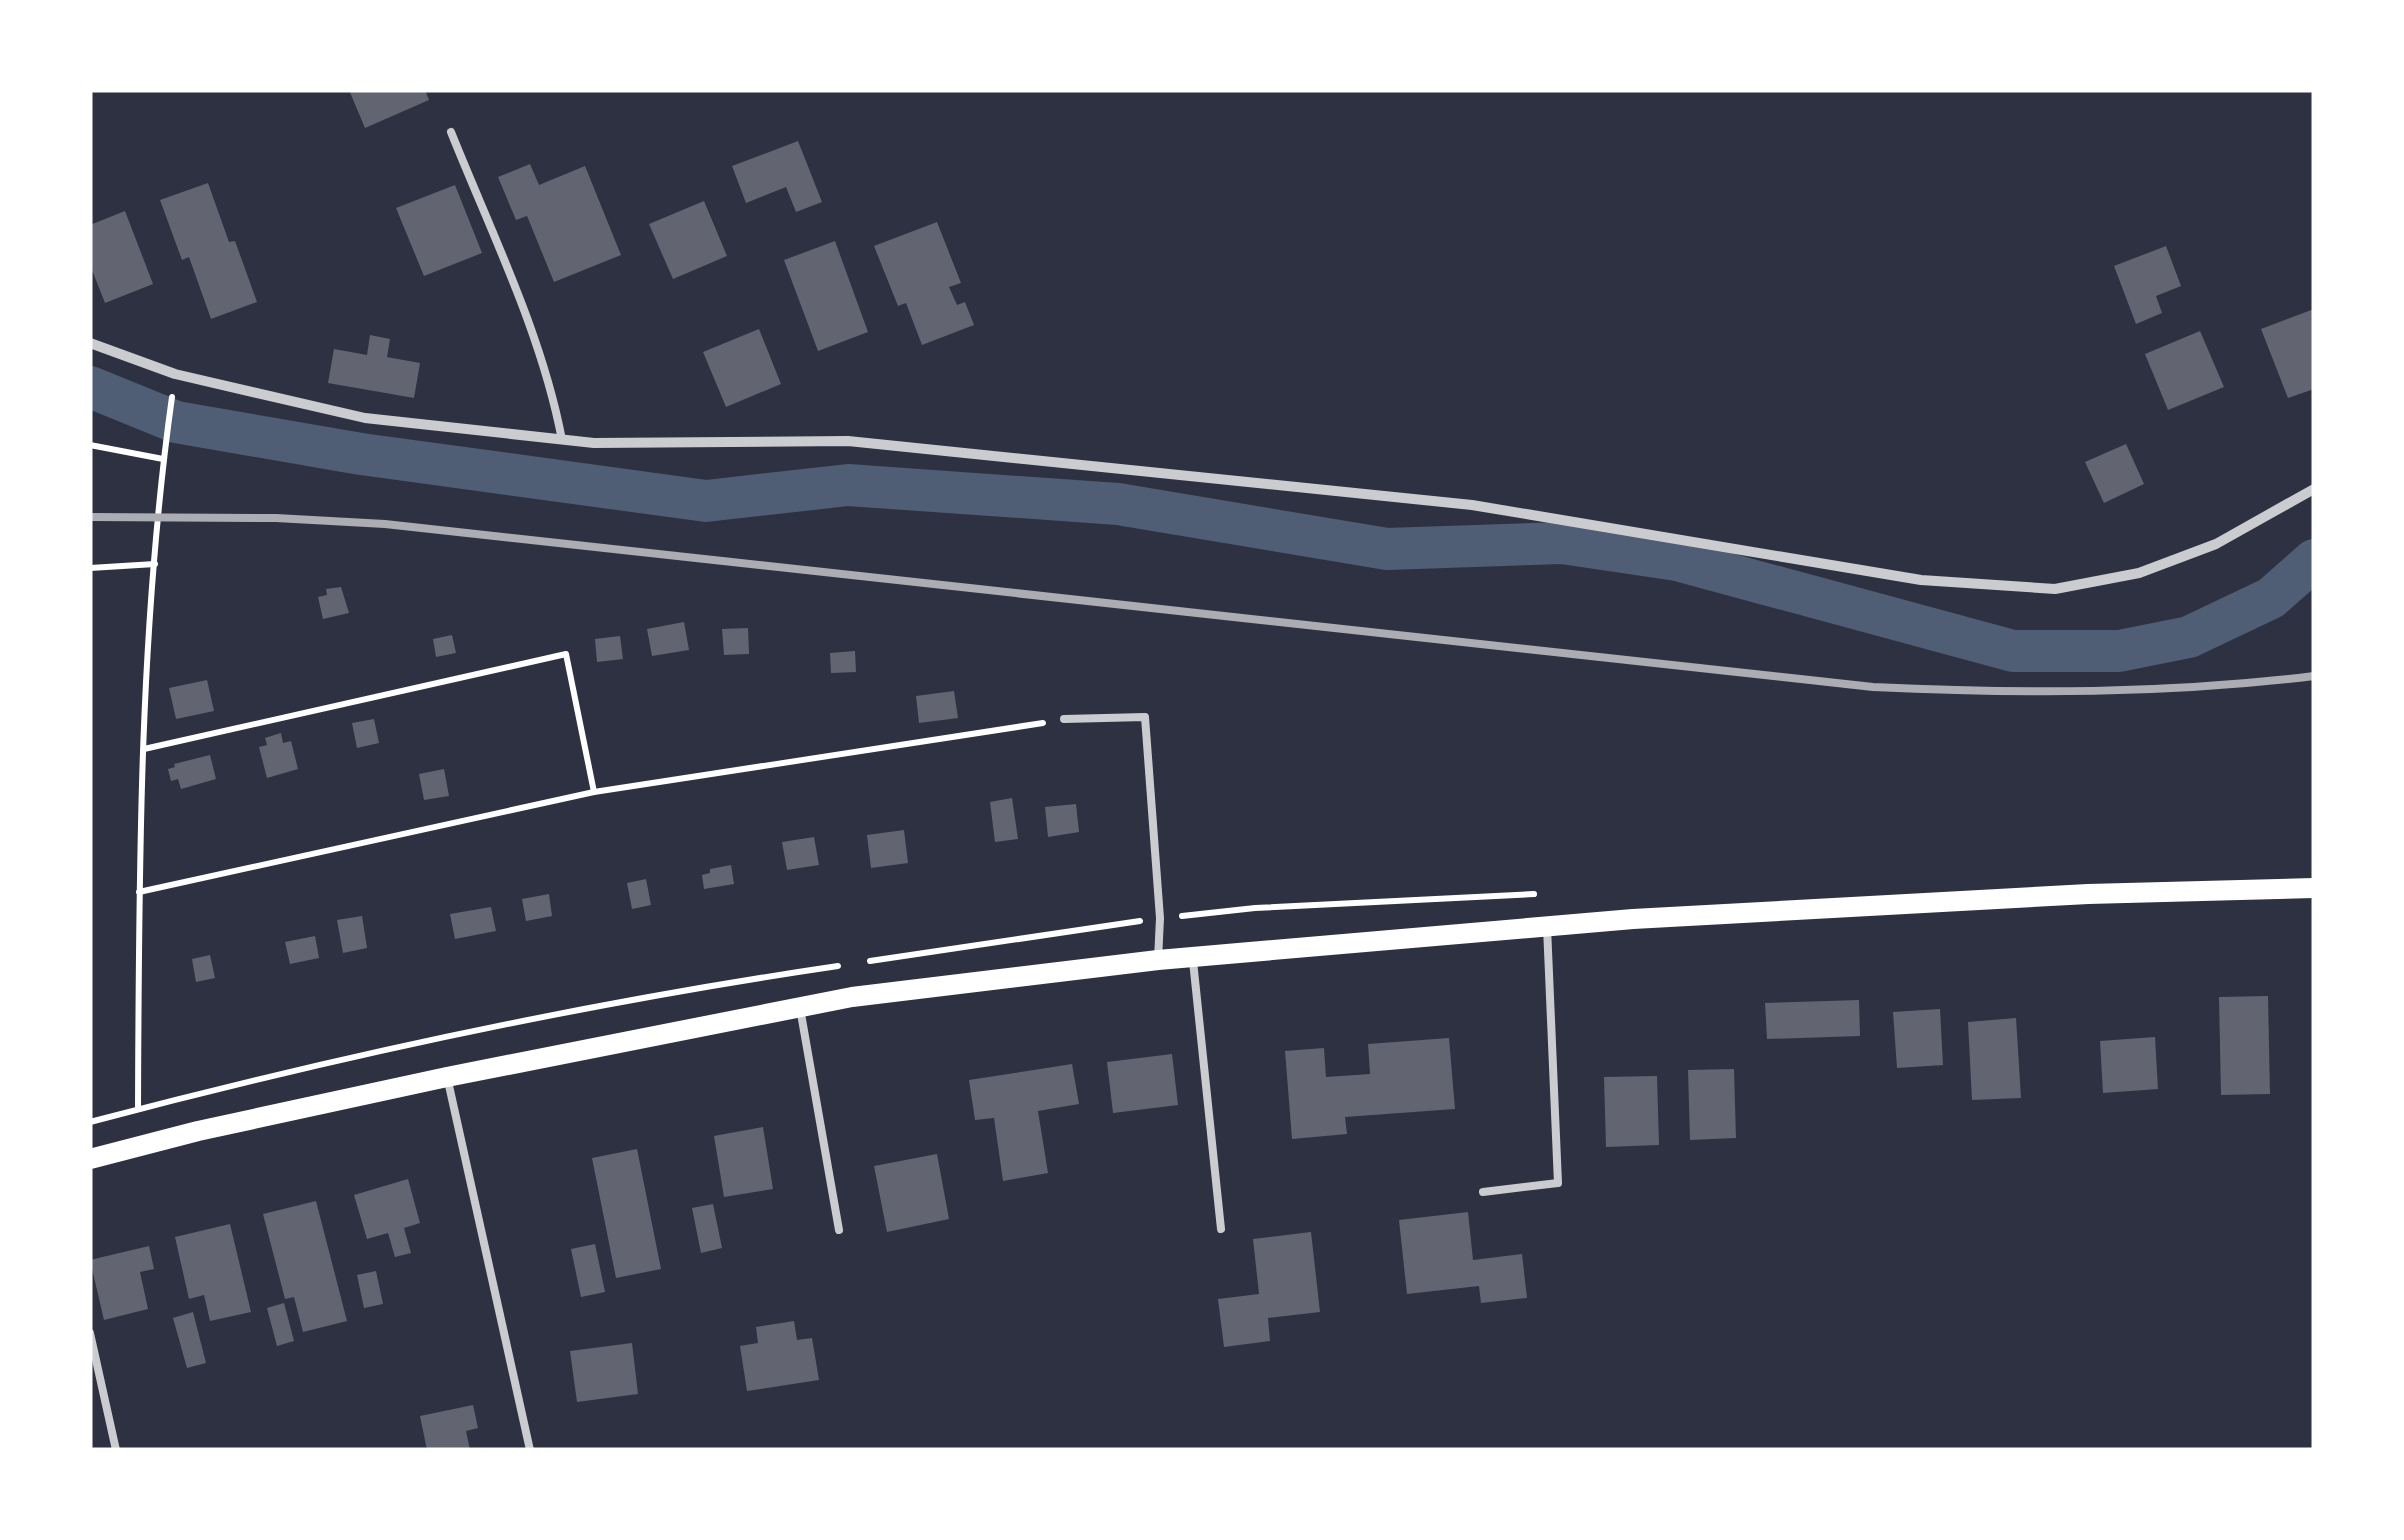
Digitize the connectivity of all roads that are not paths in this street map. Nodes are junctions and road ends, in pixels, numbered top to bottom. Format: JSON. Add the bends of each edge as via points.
{"nodes":[{"id":1,"x":450,"y":132,"type":"dead end"},
{"id":2,"x":90,"y":343,"type":"edge"},
{"id":3,"x":562,"y":440,"type":"junction"},
{"id":4,"x":2314,"y":489,"type":"edge"},
{"id":5,"x":1064,"y":719,"type":"road end"},
{"id":6,"x":2314,"y":888,"type":"edge"},
{"id":7,"x":1547,"y":926,"type":"junction"},
{"id":8,"x":1192,"y":956,"type":"junction"},
{"id":9,"x":1158,"y":960,"type":"junction"},
{"id":10,"x":800,"y":1008,"type":"junction"},
{"id":11,"x":447,"y":1076,"type":"junction"},
{"id":12,"x":90,"y":1159,"type":"edge"},
{"id":13,"x":1482,"y":1192,"type":"dead end"},
{"id":14,"x":1221,"y":1229,"type":"dead end"},
{"id":15,"x":839,"y":1230,"type":"dead end"},
{"id":16,"x":90,"y":1333,"type":"edge"},
{"id":17,"x":116,"y":1450,"type":"edge"},
{"id":18,"x":530,"y":1450,"type":"edge"}],
"edges":[{"from":1,"to":3,"type":"lane","via":[[526,318]]},
{"from":2,"to":3,"type":"street","via":[[175,374],[366,418]]},
{"from":3,"to":4,"type":"street","via":[[848,441],[1472,505],[1921,580],[2054,589],[2138,572],[2216,544]]},
{"from":5,"to":9,"type":"lane","via":[[1144,717]]},
{"from":6,"to":7,"type":"main road","via":[[2088,894]]},
{"from":7,"to":8,"type":"main road"},
{"from":7,"to":13,"type":"lane","via":[[1558,1183]]},
{"from":8,"to":9,"type":"main road"},
{"from":8,"to":14,"type":"lane"},
{"from":9,"to":10,"type":"main road"},
{"from":10,"to":11,"type":"main road"},
{"from":10,"to":15,"type":"lane"},
{"from":11,"to":12,"type":"main road"},
{"from":11,"to":18,"type":"lane"},
{"from":16,"to":17,"type":"lane"}]}
